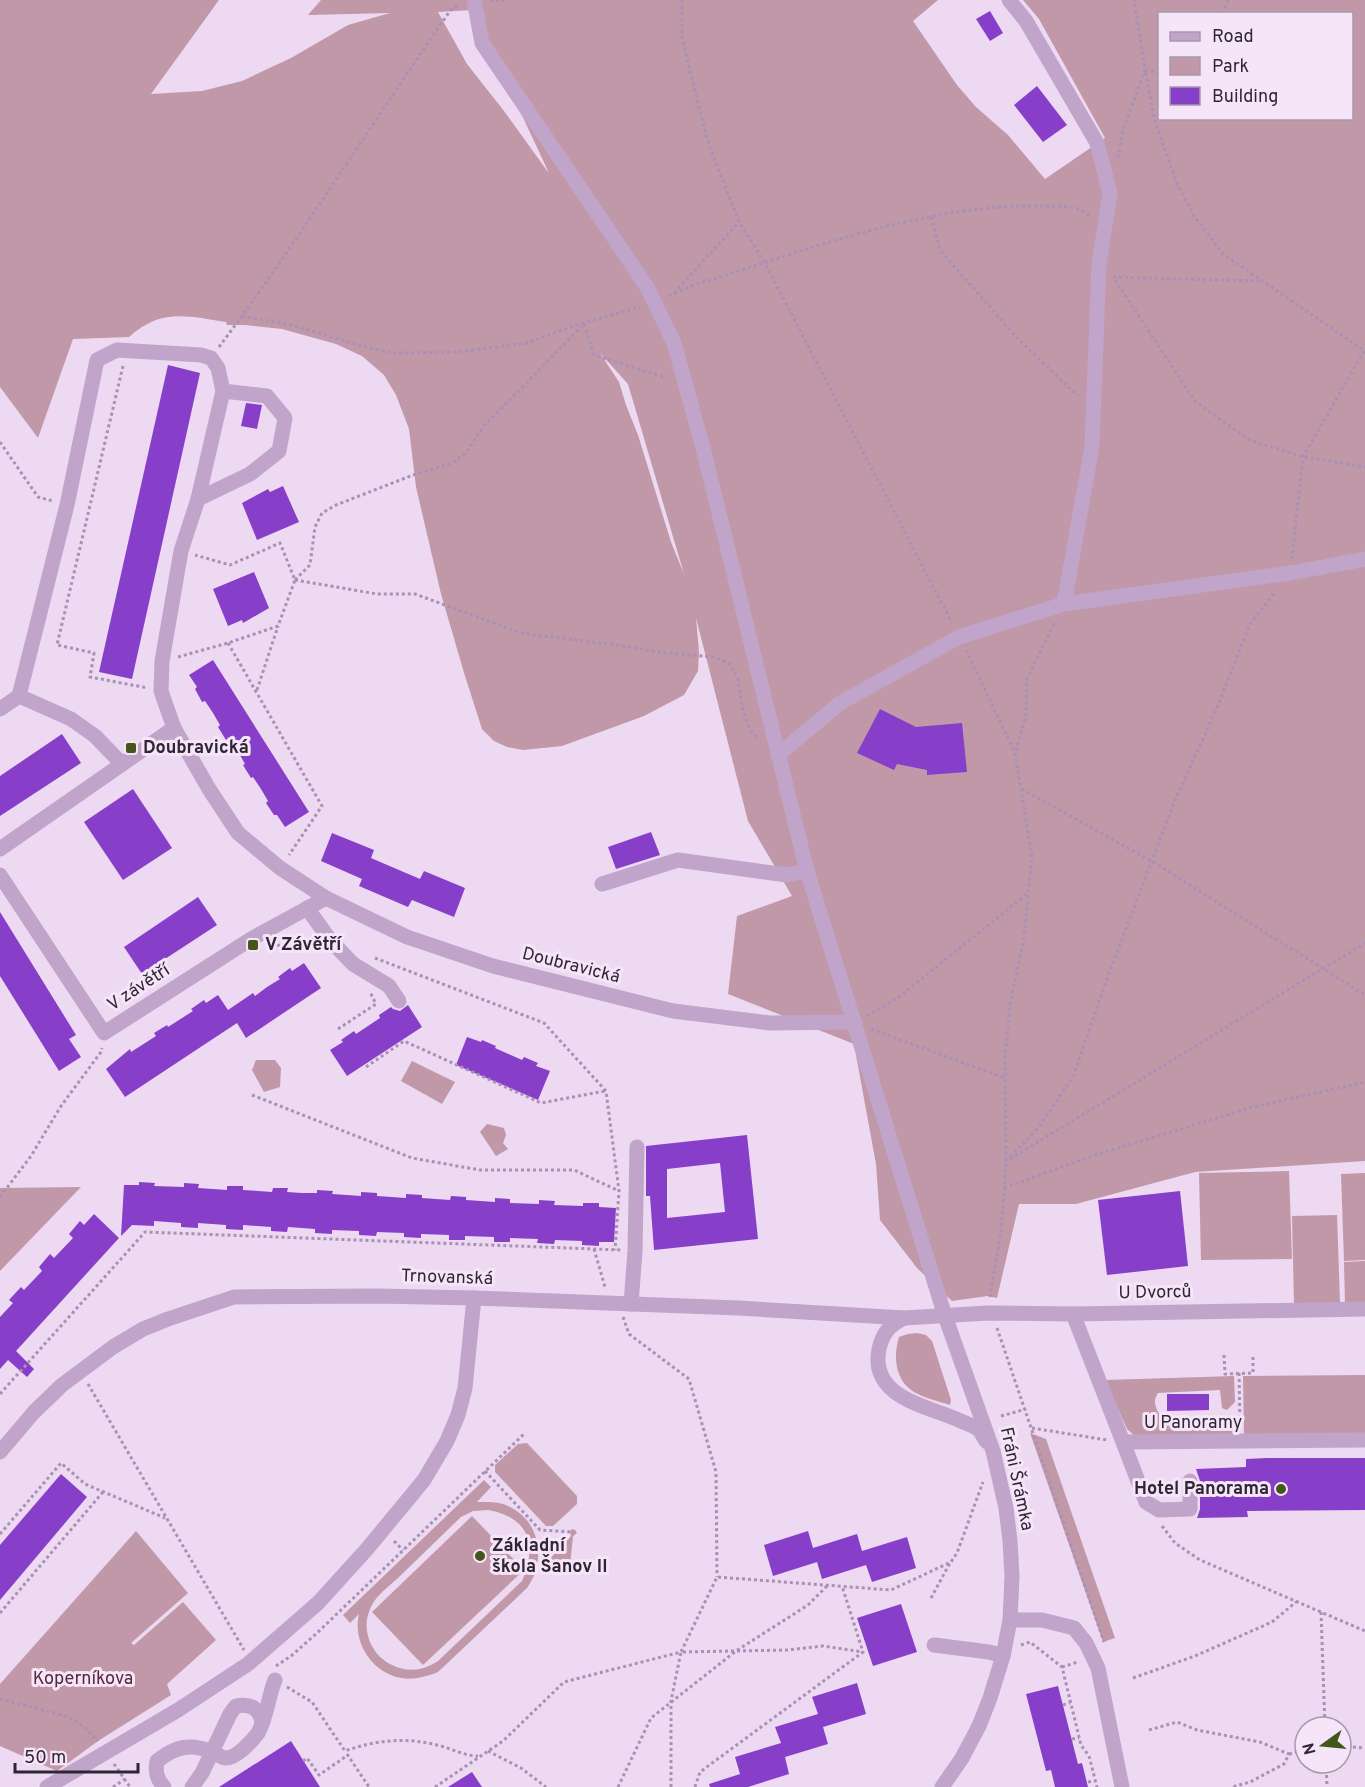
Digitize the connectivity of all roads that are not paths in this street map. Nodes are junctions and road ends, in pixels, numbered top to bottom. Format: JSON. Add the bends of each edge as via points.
{"nodes":[{"id":1,"x":1009,"y":0,"type":"edge"},
{"id":2,"x":474,"y":1,"type":"edge"},
{"id":3,"x":224,"y":391,"type":"junction"},
{"id":4,"x":198,"y":499,"type":"junction"},
{"id":5,"x":1365,"y":559,"type":"edge"},
{"id":6,"x":1064,"y":604,"type":"junction"},
{"id":7,"x":19,"y":696,"type":"junction"},
{"id":8,"x":0,"y":709,"type":"edge"},
{"id":9,"x":174,"y":728,"type":"junction"},
{"id":10,"x":778,"y":755,"type":"junction"},
{"id":11,"x":122,"y":764,"type":"junction"},
{"id":12,"x":0,"y":849,"type":"edge"},
{"id":13,"x":807,"y":871,"type":"junction"},
{"id":14,"x":0,"y":875,"type":"edge"},
{"id":15,"x":602,"y":884,"type":"dead end"},
{"id":16,"x":326,"y":898,"type":"junction"},
{"id":17,"x":307,"y":908,"type":"junction"},
{"id":18,"x":399,"y":1001,"type":"dead end"},
{"id":19,"x":855,"y":1022,"type":"junction"},
{"id":20,"x":638,"y":1148,"type":"dead end"},
{"id":21,"x":474,"y":1298,"type":"junction"},
{"id":22,"x":631,"y":1304,"type":"junction"},
{"id":23,"x":1365,"y":1309,"type":"edge"},
{"id":24,"x":1073,"y":1314,"type":"junction"},
{"id":25,"x":945,"y":1316,"type":"junction"},
{"id":26,"x":904,"y":1318,"type":"junction"},
{"id":27,"x":1365,"y":1440,"type":"edge"},
{"id":28,"x":1123,"y":1442,"type":"junction"},
{"id":29,"x":0,"y":1452,"type":"edge"},
{"id":30,"x":993,"y":1452,"type":"junction"},
{"id":31,"x":1190,"y":1481,"type":"dead end"},
{"id":32,"x":1010,"y":1620,"type":"junction"},
{"id":33,"x":934,"y":1645,"type":"dead end"},
{"id":34,"x":1003,"y":1656,"type":"junction"},
{"id":35,"x":275,"y":1680,"type":"road end"},
{"id":36,"x":262,"y":1723,"type":"junction"},
{"id":37,"x":212,"y":1752,"type":"junction"},
{"id":38,"x":47,"y":1787,"type":"edge"},
{"id":39,"x":164,"y":1787,"type":"edge"},
{"id":40,"x":192,"y":1787,"type":"edge"},
{"id":41,"x":942,"y":1787,"type":"edge"},
{"id":42,"x":1122,"y":1787,"type":"edge"}],
"edges":[{"from":1,"to":6,"type":"street","via":[[1026,21],[1097,144],[1110,193],[1092,446]]},
{"from":2,"to":10,"type":"street","name":"Fráni Šrámka","via":[[482,43],[647,288],[674,343]]},
{"from":3,"to":4,"type":"street","name":"Doubravická"},
{"from":3,"to":4,"type":"street","via":[[267,396],[285,418],[279,451],[250,474]]},
{"from":3,"to":7,"type":"street","via":[[218,368],[211,358],[201,355],[121,355],[97,360],[67,505]]},
{"from":4,"to":9,"type":"street","name":"Doubravická","via":[[181,551],[162,661],[161,691]]},
{"from":5,"to":6,"type":"street"},
{"from":6,"to":10,"type":"street","via":[[959,637],[840,703]]},
{"from":7,"to":8,"type":"street"},
{"from":7,"to":11,"type":"street","via":[[71,719],[95,736]]},
{"from":9,"to":11,"type":"street"},
{"from":9,"to":16,"type":"street","name":"Doubravická","via":[[238,833],[280,868]]},
{"from":10,"to":13,"type":"street","name":"Fráni Šrámka"},
{"from":11,"to":12,"type":"street"},
{"from":13,"to":15,"type":"street","via":[[787,874],[678,860]]},
{"from":13,"to":19,"type":"street","name":"Fráni Šrámka"},
{"from":14,"to":17,"type":"street","name":"V závětří","via":[[104,1033]]},
{"from":16,"to":17,"type":"street","name":"V závětří"},
{"from":16,"to":19,"type":"street","name":"Doubravická","via":[[407,937],[493,966],[673,1011],[770,1023]]},
{"from":17,"to":18,"type":"street","via":[[352,964],[388,986]]},
{"from":19,"to":25,"type":"street","name":"Fráni Šrámka"},
{"from":20,"to":22,"type":"street"},
{"from":21,"to":22,"type":"street","name":"Trnovanská"},
{"from":21,"to":29,"type":"street","name":"Trnovanská","via":[[234,1297],[208,1304],[143,1329],[80,1370],[34,1412]]},
{"from":21,"to":38,"type":"street","via":[[465,1388],[447,1441],[424,1480],[367,1549],[318,1603],[251,1661],[107,1754]]},
{"from":22,"to":26,"type":"street","name":"Trnovanská"},
{"from":23,"to":24,"type":"street","name":"U Dvorců"},
{"from":24,"to":25,"type":"street","name":"U Dvorců"},
{"from":24,"to":28,"type":"street","name":"U Panoramy"},
{"from":25,"to":26,"type":"street","name":"Trnovanská"},
{"from":25,"to":30,"type":"street","name":"Fráni Šrámka"},
{"from":26,"to":30,"type":"street","via":[[889,1326],[878,1355],[889,1387],[978,1430]]},
{"from":27,"to":28,"type":"street","name":"U Panoramy"},
{"from":28,"to":31,"type":"street","via":[[1146,1502],[1159,1510],[1191,1509]]},
{"from":30,"to":32,"type":"street","name":"Fráni Šrámka","via":[[1010,1541]]},
{"from":32,"to":34,"type":"street","name":"Fráni Šrámka"},
{"from":32,"to":42,"type":"street","via":[[1042,1620],[1074,1628],[1086,1643],[1098,1668]]},
{"from":33,"to":34,"type":"street"},
{"from":34,"to":41,"type":"street","name":"Fráni Šrámka","via":[[979,1726]]},
{"from":35,"to":36,"type":"street"},
{"from":36,"to":37,"type":"street","via":[[253,1739],[232,1757]]},
{"from":36,"to":37,"type":"street","via":[[256,1708],[236,1706]]},
{"from":37,"to":39,"type":"street","via":[[188,1745],[168,1753],[158,1761],[156,1770]]},
{"from":37,"to":40,"type":"street"}]}
